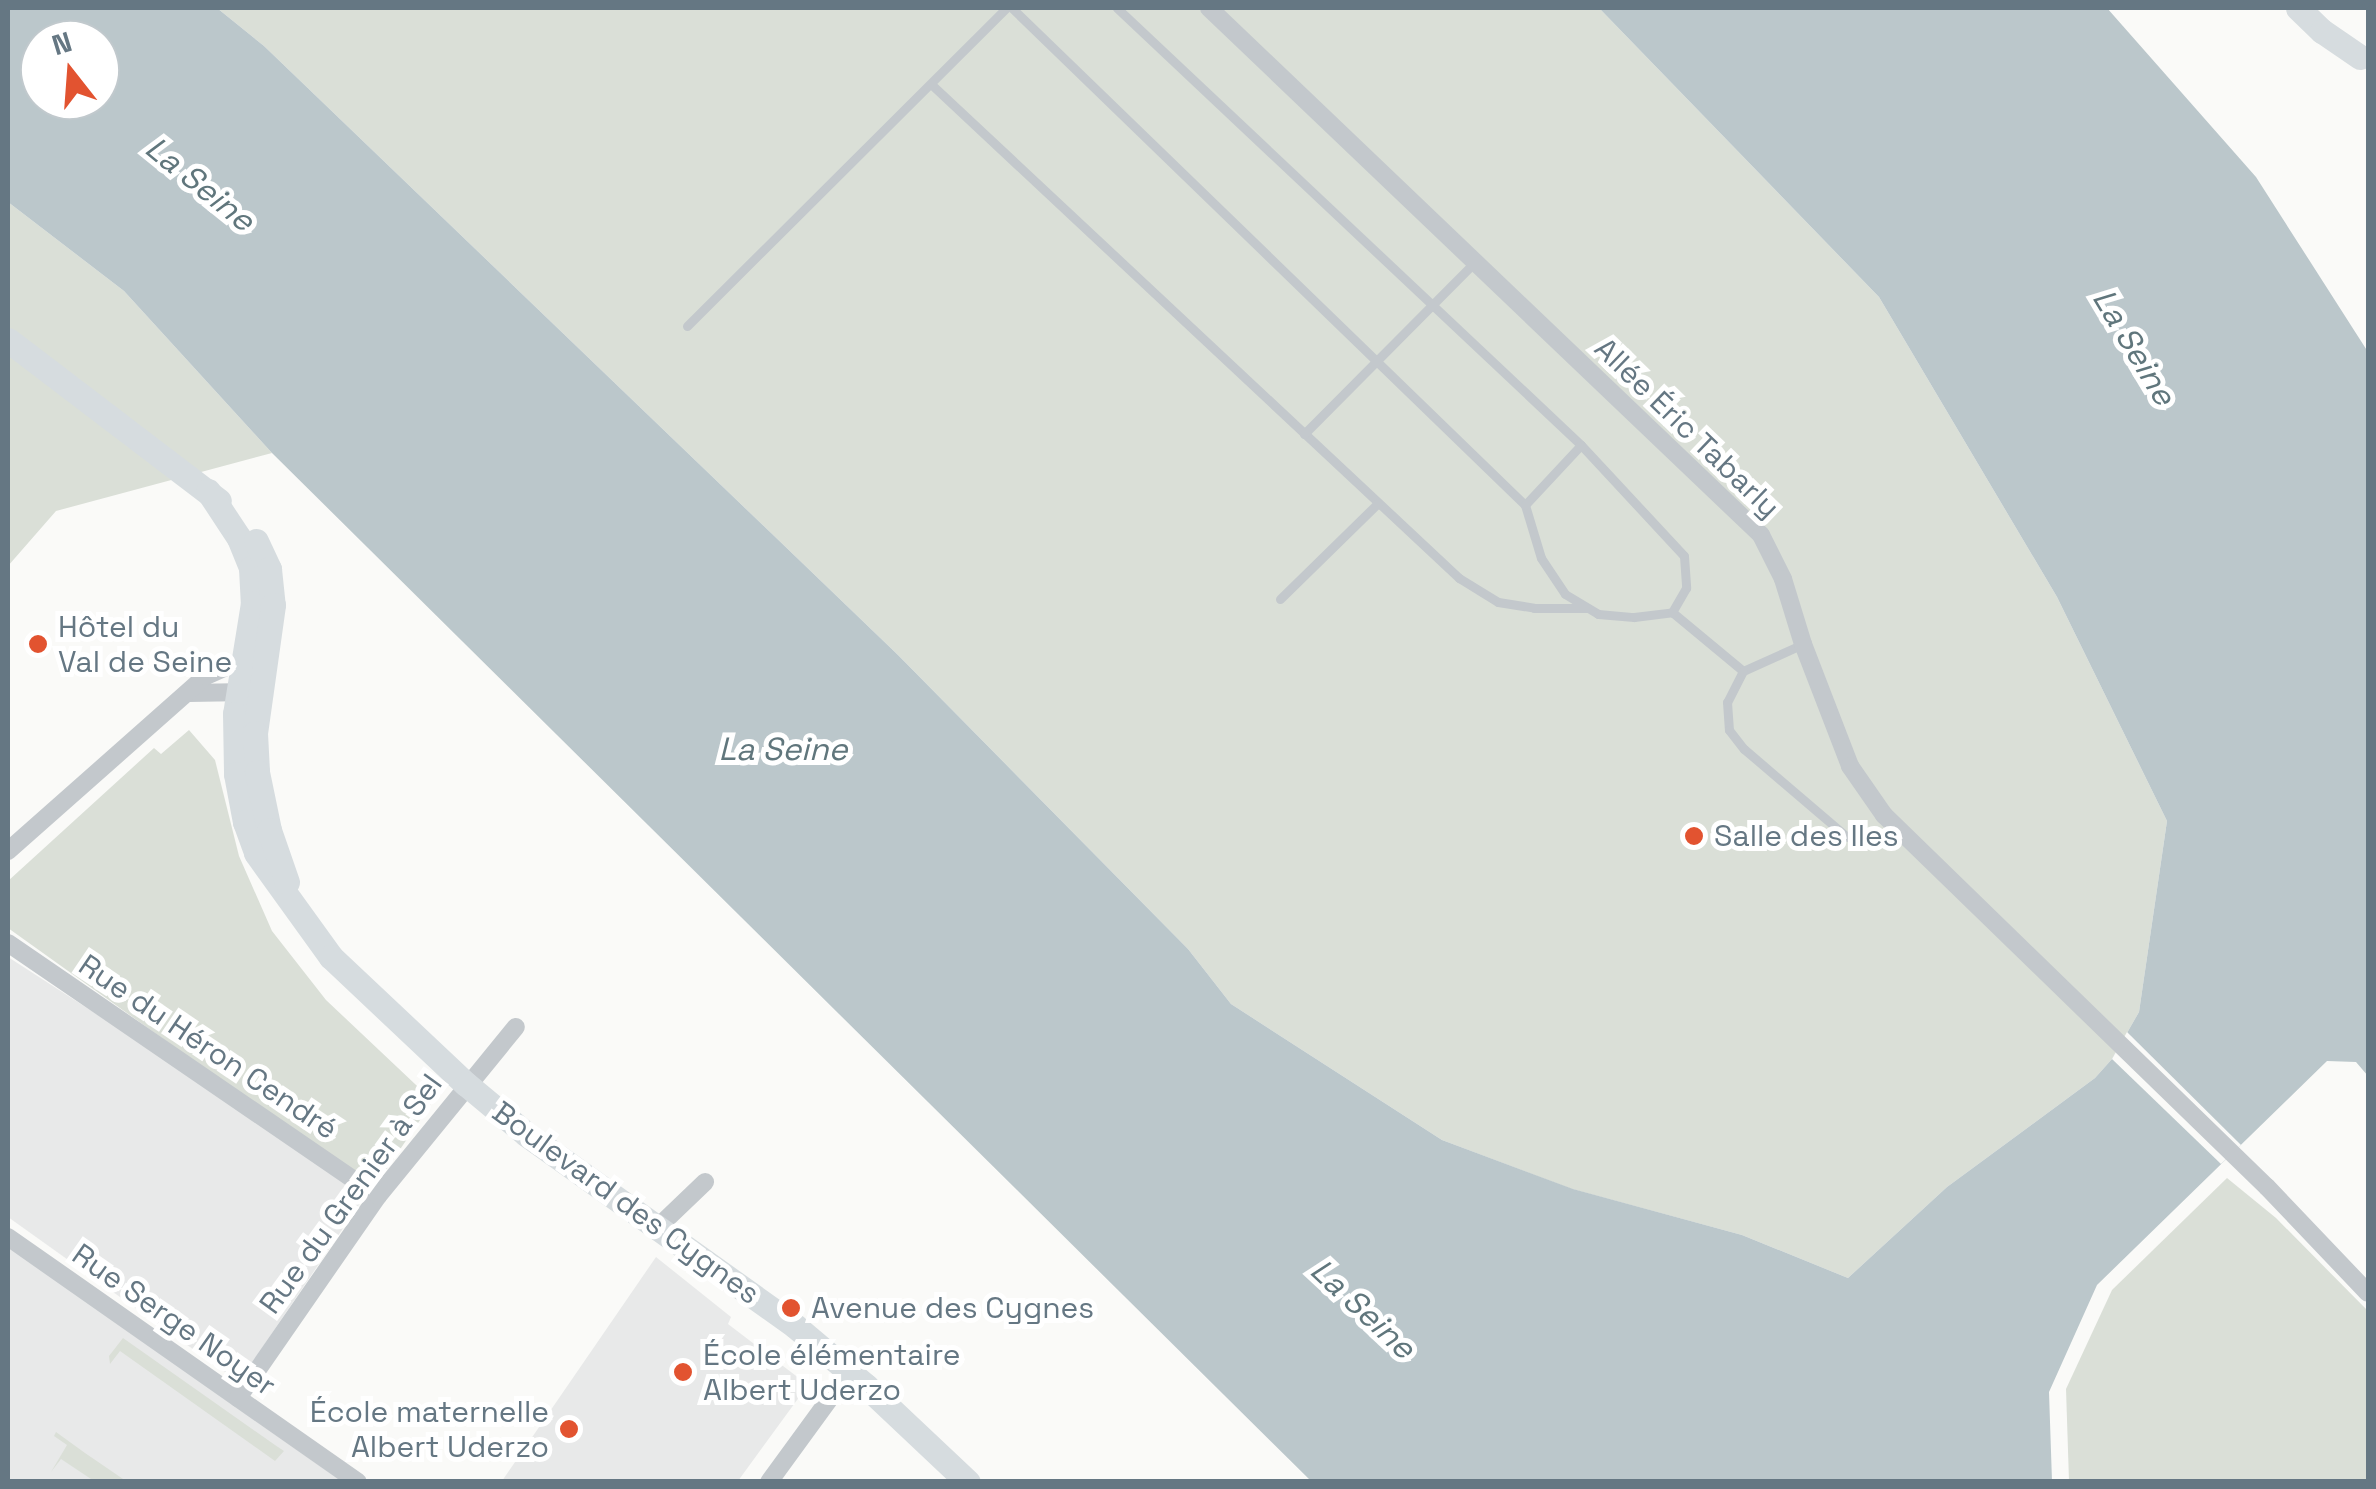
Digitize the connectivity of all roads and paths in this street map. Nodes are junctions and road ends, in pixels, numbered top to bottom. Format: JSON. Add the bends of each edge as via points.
{"nodes":[{"id":1,"x":1009,"y":8,"type":"edge"},
{"id":2,"x":1117,"y":8,"type":"edge"},
{"id":3,"x":1209,"y":8,"type":"edge"},
{"id":4,"x":2298,"y":8,"type":"edge"},
{"id":5,"x":2322,"y":8,"type":"edge"},
{"id":6,"x":2364,"y":61,"type":"edge"},
{"id":7,"x":932,"y":85,"type":"junction"},
{"id":8,"x":1475,"y":262,"type":"junction"},
{"id":9,"x":1431,"y":304,"type":"junction"},
{"id":10,"x":686,"y":326,"type":"dead end"},
{"id":11,"x":8,"y":340,"type":"edge"},
{"id":12,"x":1375,"y":360,"type":"junction"},
{"id":13,"x":1304,"y":434,"type":"junction"},
{"id":14,"x":1581,"y":445,"type":"junction"},
{"id":15,"x":1378,"y":503,"type":"junction"},
{"id":16,"x":1525,"y":505,"type":"junction"},
{"id":17,"x":1280,"y":599,"type":"dead end"},
{"id":18,"x":1588,"y":608,"type":"junction"},
{"id":19,"x":1672,"y":612,"type":"junction"},
{"id":20,"x":1803,"y":644,"type":"junction"},
{"id":21,"x":1743,"y":671,"type":"junction"},
{"id":22,"x":251,"y":680,"type":"junction"},
{"id":23,"x":192,"y":692,"type":"junction"},
{"id":24,"x":234,"y":727,"type":"junction"},
{"id":25,"x":1902,"y":833,"type":"junction"},
{"id":26,"x":8,"y":851,"type":"edge"},
{"id":27,"x":299,"y":910,"type":"junction"},
{"id":28,"x":8,"y":943,"type":"edge"},
{"id":29,"x":516,"y":1028,"type":"dead end"},
{"id":30,"x":466,"y":1084,"type":"junction"},
{"id":31,"x":706,"y":1182,"type":"dead end"},
{"id":32,"x":378,"y":1196,"type":"junction"},
{"id":33,"x":656,"y":1228,"type":"junction"},
{"id":34,"x":8,"y":1237,"type":"edge"},
{"id":35,"x":2368,"y":1293,"type":"edge"},
{"id":36,"x":850,"y":1371,"type":"junction"},
{"id":37,"x":238,"y":1398,"type":"junction"},
{"id":38,"x":964,"y":1480,"type":"edge"},
{"id":39,"x":358,"y":1482,"type":"edge"},
{"id":40,"x":769,"y":1482,"type":"edge"}],
"edges":[{"from":1,"to":7,"type":"lane"},
{"from":1,"to":12,"type":"lane"},
{"from":2,"to":9,"type":"lane"},
{"from":3,"to":8,"type":"street","name":"Allée Éric Tabarly"},
{"from":4,"to":6,"type":"main road"},
{"from":5,"to":6,"type":"main road"},
{"from":7,"to":10,"type":"lane"},
{"from":7,"to":13,"type":"lane"},
{"from":8,"to":9,"type":"lane"},
{"from":8,"to":20,"type":"street","name":"Allée Éric Tabarly","via":[[1761,535]]},
{"from":9,"to":12,"type":"lane"},
{"from":9,"to":14,"type":"lane"},
{"from":11,"to":22,"type":"main road","name":"Boulevard des Cygnes","via":[[242,522],[269,569],[274,606]]},
{"from":12,"to":13,"type":"lane"},
{"from":12,"to":16,"type":"lane"},
{"from":13,"to":15,"type":"lane"},
{"from":14,"to":16,"type":"lane"},
{"from":14,"to":19,"type":"lane","via":[[1684,556],[1686,588]]},
{"from":15,"to":17,"type":"lane"},
{"from":15,"to":18,"type":"lane","via":[[1459,578],[1498,602]]},
{"from":16,"to":18,"type":"lane","via":[[1541,558],[1564,594]]},
{"from":18,"to":19,"type":"lane","via":[[1634,616]]},
{"from":19,"to":21,"type":"lane"},
{"from":20,"to":21,"type":"lane"},
{"from":20,"to":25,"type":"street","name":"Allée Éric Tabarly","via":[[1850,766]]},
{"from":21,"to":25,"type":"lane","via":[[1726,716],[1744,749],[1847,837],[1878,841]]},
{"from":22,"to":23,"type":"street","via":[[214,670]]},
{"from":22,"to":24,"type":"main road","name":"Boulevard des Cygnes"},
{"from":22,"to":27,"type":"main road","name":"Boulevard des Cygnes","via":[[257,772],[269,830]]},
{"from":23,"to":24,"type":"street","via":[[218,704]]},
{"from":23,"to":26,"type":"street"},
{"from":24,"to":27,"type":"main road","name":"Boulevard des Cygnes","via":[[236,774],[252,842]]},
{"from":25,"to":35,"type":"street","name":"Allée Éric Tabarly"},
{"from":27,"to":30,"type":"main road","name":"Boulevard des Cygnes","via":[[347,974]]},
{"from":28,"to":32,"type":"street","name":"Rue du Héron Cendré"},
{"from":29,"to":30,"type":"street","name":"Rue du Grenier à Sel"},
{"from":30,"to":32,"type":"street","name":"Rue du Grenier à Sel"},
{"from":30,"to":33,"type":"main road","name":"Boulevard des Cygnes"},
{"from":31,"to":33,"type":"street"},
{"from":32,"to":37,"type":"street","name":"Rue du Grenier à Sel"},
{"from":33,"to":36,"type":"main road","name":"Boulevard des Cygnes"},
{"from":34,"to":37,"type":"street","name":"Rue Serge Noyer"},
{"from":36,"to":38,"type":"main road","name":"Boulevard des Cygnes"},
{"from":36,"to":40,"type":"street"},
{"from":37,"to":39,"type":"street","name":"Rue Serge Noyer"}]}
